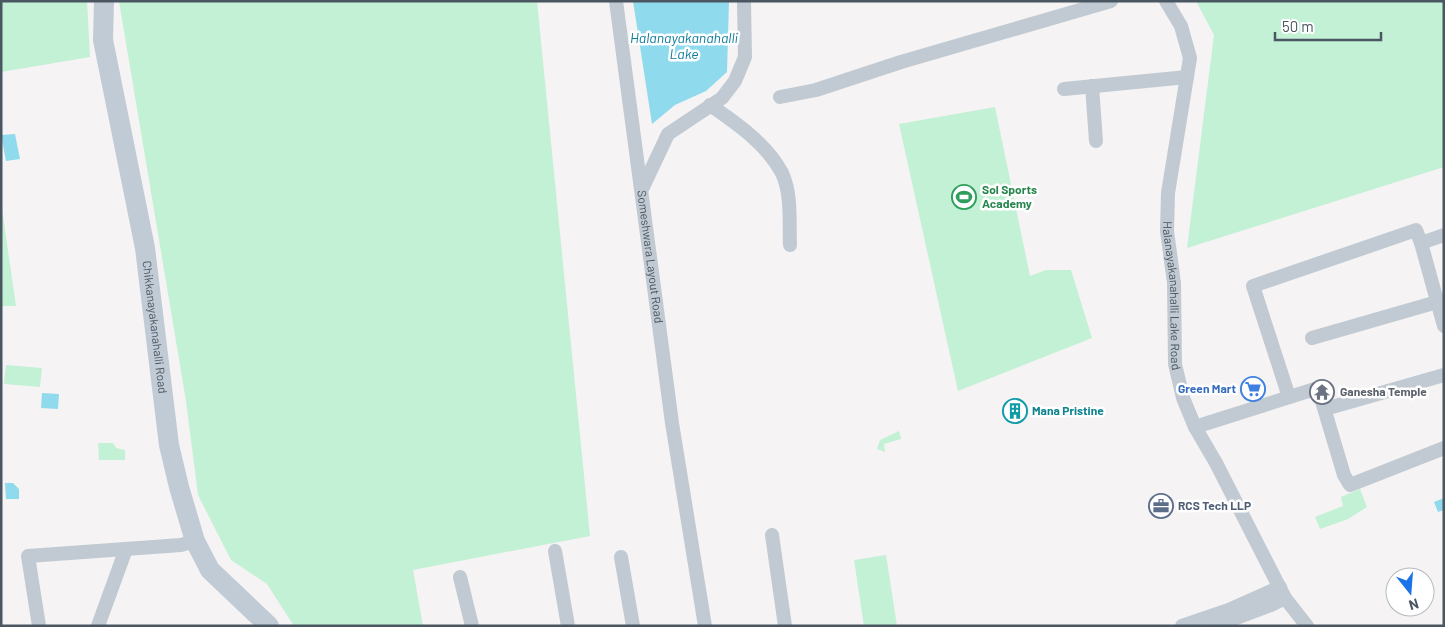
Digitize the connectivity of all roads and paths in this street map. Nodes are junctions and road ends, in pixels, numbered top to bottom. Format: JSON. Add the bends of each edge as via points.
{"nodes":[{"id":1,"x":104,"y":1,"type":"edge"},
{"id":2,"x":616,"y":1,"type":"edge"},
{"id":3,"x":744,"y":1,"type":"edge"},
{"id":4,"x":1111,"y":1,"type":"edge"},
{"id":5,"x":1166,"y":1,"type":"edge"},
{"id":6,"x":1187,"y":77,"type":"junction"},
{"id":7,"x":1092,"y":86,"type":"junction"},
{"id":8,"x":1064,"y":89,"type":"dead end"},
{"id":9,"x":780,"y":97,"type":"dead end"},
{"id":10,"x":710,"y":105,"type":"junction"},
{"id":11,"x":1096,"y":141,"type":"dead end"},
{"id":12,"x":642,"y":188,"type":"junction"},
{"id":13,"x":1444,"y":235,"type":"edge"},
{"id":14,"x":1422,"y":243,"type":"junction"},
{"id":15,"x":790,"y":246,"type":"dead end"},
{"id":16,"x":1440,"y":301,"type":"edge"},
{"id":17,"x":1444,"y":326,"type":"edge"},
{"id":18,"x":1312,"y":338,"type":"dead end"},
{"id":19,"x":1444,"y":375,"type":"edge"},
{"id":20,"x":1289,"y":396,"type":"junction"},
{"id":21,"x":1324,"y":409,"type":"junction"},
{"id":22,"x":1195,"y":427,"type":"junction"},
{"id":23,"x":1444,"y":448,"type":"edge"},
{"id":24,"x":772,"y":535,"type":"dead end"},
{"id":25,"x":194,"y":541,"type":"junction"},
{"id":26,"x":126,"y":549,"type":"junction"},
{"id":27,"x":555,"y":551,"type":"dead end"},
{"id":28,"x":621,"y":557,"type":"dead end"},
{"id":29,"x":460,"y":577,"type":"dead end"},
{"id":30,"x":1282,"y":592,"type":"junction"},
{"id":31,"x":1225,"y":621,"type":"edge"},
{"id":32,"x":39,"y":626,"type":"edge"},
{"id":33,"x":98,"y":626,"type":"edge"},
{"id":34,"x":269,"y":626,"type":"edge"},
{"id":35,"x":472,"y":626,"type":"edge"},
{"id":36,"x":568,"y":626,"type":"edge"},
{"id":37,"x":633,"y":626,"type":"edge"},
{"id":38,"x":705,"y":626,"type":"edge"},
{"id":39,"x":785,"y":626,"type":"edge"},
{"id":40,"x":1182,"y":626,"type":"edge"},
{"id":41,"x":1307,"y":626,"type":"edge"}],
"edges":[{"from":1,"to":25,"type":"main road","name":"Chikkanayakanahalli Road","via":[[103,40],[145,248],[169,445]]},
{"from":2,"to":12,"type":"street"},
{"from":3,"to":10,"type":"street","name":"Someshwara Layout Road","via":[[746,57],[735,81],[722,98]]},
{"from":4,"to":9,"type":"street","via":[[816,90]]},
{"from":5,"to":6,"type":"street","name":"Halanayakanahalli Lake Road","via":[[1181,26],[1190,58]]},
{"from":6,"to":7,"type":"street"},
{"from":6,"to":22,"type":"street","name":"Halanayakanahalli Lake Road","via":[[1168,194],[1167,231],[1174,284],[1175,364]]},
{"from":7,"to":8,"type":"street"},
{"from":7,"to":11,"type":"street"},
{"from":10,"to":12,"type":"street","name":"Someshwara Layout Road","via":[[668,134]]},
{"from":10,"to":15,"type":"street","via":[[741,126],[782,174],[788,198]]},
{"from":12,"to":38,"type":"street","name":"Someshwara Layout Road","via":[[672,422]]},
{"from":13,"to":14,"type":"street"},
{"from":14,"to":16,"type":"street"},
{"from":14,"to":20,"type":"street","via":[[1416,230],[1253,286]]},
{"from":16,"to":17,"type":"street"},
{"from":16,"to":18,"type":"street"},
{"from":19,"to":21,"type":"street"},
{"from":20,"to":21,"type":"street","via":[[1318,388]]},
{"from":20,"to":22,"type":"street"},
{"from":21,"to":23,"type":"street","via":[[1350,485]]},
{"from":22,"to":30,"type":"street","name":"Halanayakanahalli Lake Road"},
{"from":24,"to":39,"type":"street"},
{"from":25,"to":26,"type":"street"},
{"from":25,"to":34,"type":"main road","name":"Chikkanayakanahalli Road","via":[[210,570]]},
{"from":26,"to":32,"type":"street","via":[[28,556]]},
{"from":26,"to":33,"type":"street"},
{"from":27,"to":36,"type":"street"},
{"from":28,"to":37,"type":"street"},
{"from":29,"to":35,"type":"street"},
{"from":30,"to":31,"type":"street"},
{"from":30,"to":41,"type":"street","name":"Halanayakanahalli Lake Road"},
{"from":31,"to":40,"type":"street"}]}
